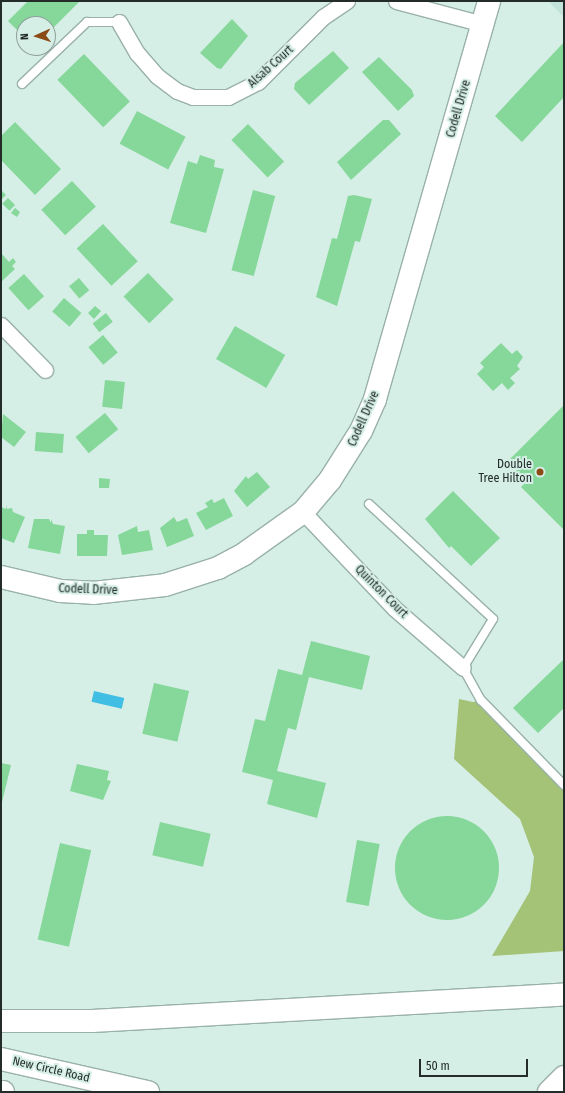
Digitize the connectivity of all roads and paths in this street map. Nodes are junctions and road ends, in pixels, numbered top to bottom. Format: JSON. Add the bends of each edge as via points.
{"nodes":[{"id":1,"x":347,"y":1,"type":"edge"},
{"id":2,"x":396,"y":1,"type":"edge"},
{"id":3,"x":489,"y":1,"type":"edge"},
{"id":4,"x":119,"y":22,"type":"joint"},
{"id":5,"x":483,"y":24,"type":"junction"},
{"id":6,"x":22,"y":84,"type":"dead end"},
{"id":7,"x":1,"y":325,"type":"edge"},
{"id":8,"x":44,"y":370,"type":"dead end"},
{"id":9,"x":369,"y":504,"type":"dead end"},
{"id":10,"x":303,"y":512,"type":"junction"},
{"id":11,"x":1,"y":577,"type":"edge"},
{"id":12,"x":463,"y":668,"type":"junction"},
{"id":13,"x":564,"y":785,"type":"edge"},
{"id":14,"x":558,"y":998,"type":"edge"},
{"id":15,"x":1,"y":1021,"type":"edge"},
{"id":16,"x":1,"y":1059,"type":"edge"},
{"id":17,"x":564,"y":1077,"type":"edge"},
{"id":18,"x":148,"y":1092,"type":"edge"},
{"id":19,"x":549,"y":1092,"type":"edge"}],
"edges":[{"from":1,"to":4,"type":"street","name":"Alsab Court","via":[[323,17],[258,82],[228,97],[193,97],[176,90],[157,76],[137,53]]},
{"from":2,"to":5,"type":"street"},
{"from":3,"to":5,"type":"main road","name":"Codell Drive"},
{"from":4,"to":6,"type":"lane","via":[[87,22]]},
{"from":5,"to":10,"type":"main road","name":"Codell Drive","via":[[375,399],[346,456]]},
{"from":7,"to":8,"type":"street"},
{"from":9,"to":12,"type":"lane","via":[[493,619]]},
{"from":10,"to":11,"type":"main road","name":"Codell Drive","via":[[244,554],[218,568],[165,585],[93,593],[60,591]]},
{"from":10,"to":12,"type":"street","name":"Quinton Court","via":[[394,608]]},
{"from":12,"to":13,"type":"lane","via":[[481,700]]},
{"from":14,"to":15,"type":"main road","via":[[92,1021]]},
{"from":16,"to":18,"type":"main road","name":"New Circle Road"},
{"from":17,"to":19,"type":"main road"}]}
